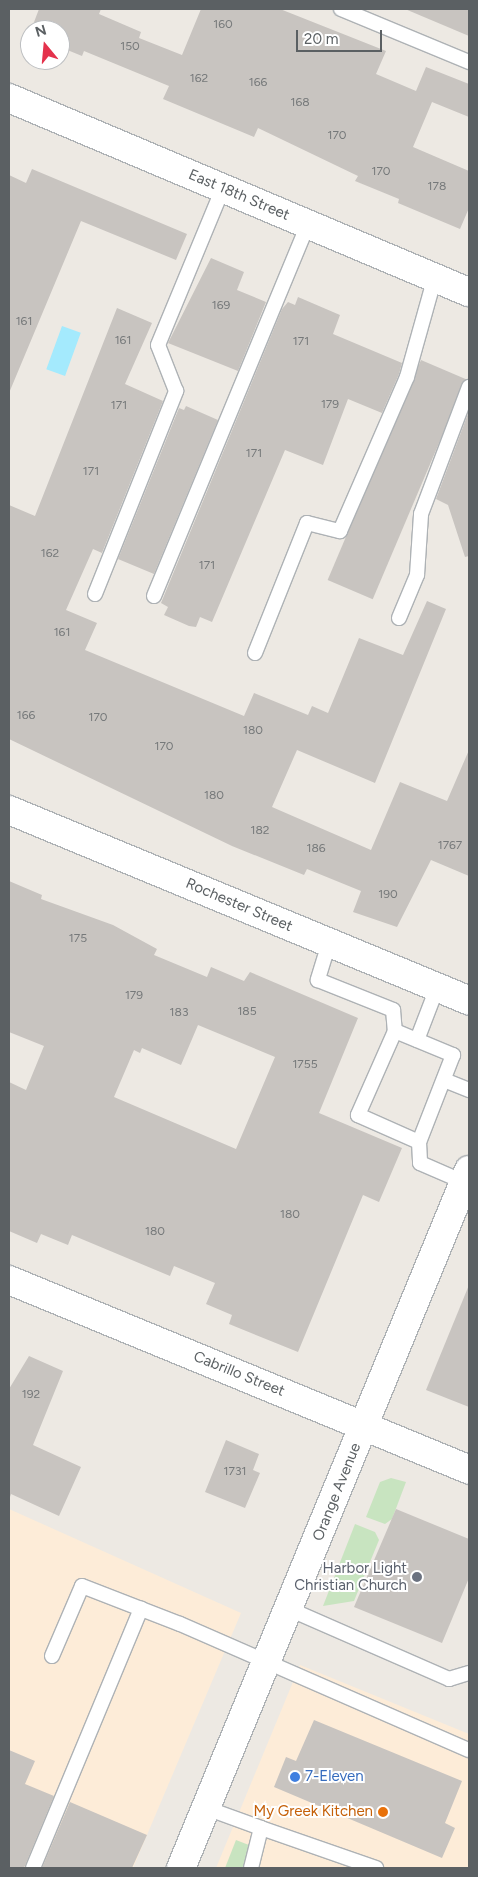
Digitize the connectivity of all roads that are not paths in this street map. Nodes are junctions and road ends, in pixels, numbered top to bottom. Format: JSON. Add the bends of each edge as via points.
{"nodes":[{"id":1,"x":341,"y":9,"type":"edge"},
{"id":2,"x":469,"y":62,"type":"edge"},
{"id":3,"x":9,"y":98,"type":"edge"},
{"id":4,"x":223,"y":188,"type":"junction"},
{"id":5,"x":308,"y":224,"type":"junction"},
{"id":6,"x":436,"y":277,"type":"junction"},
{"id":7,"x":469,"y":292,"type":"edge"},
{"id":8,"x":469,"y":387,"type":"edge"},
{"id":9,"x":95,"y":594,"type":"dead end"},
{"id":10,"x":154,"y":596,"type":"dead end"},
{"id":11,"x":399,"y":618,"type":"dead end"},
{"id":12,"x":255,"y":653,"type":"dead end"},
{"id":13,"x":9,"y":810,"type":"edge"},
{"id":14,"x":330,"y":943,"type":"junction"},
{"id":15,"x":437,"y":988,"type":"junction"},
{"id":16,"x":469,"y":1001,"type":"edge"},
{"id":17,"x":394,"y":1031,"type":"junction"},
{"id":18,"x":416,"y":1040,"type":"junction"},
{"id":19,"x":444,"y":1080,"type":"junction"},
{"id":20,"x":469,"y":1090,"type":"edge"},
{"id":21,"x":419,"y":1142,"type":"junction"},
{"id":22,"x":467,"y":1176,"type":"edge"},
{"id":23,"x":9,"y":1280,"type":"edge"},
{"id":24,"x":364,"y":1426,"type":"junction"},
{"id":25,"x":469,"y":1470,"type":"edge"},
{"id":26,"x":141,"y":1609,"type":"junction"},
{"id":27,"x":289,"y":1609,"type":"junction"},
{"id":28,"x":52,"y":1656,"type":"dead end"},
{"id":29,"x":267,"y":1665,"type":"junction"},
{"id":30,"x":469,"y":1673,"type":"edge"},
{"id":31,"x":469,"y":1750,"type":"edge"},
{"id":32,"x":206,"y":1808,"type":"junction"},
{"id":33,"x":261,"y":1828,"type":"junction"},
{"id":34,"x":33,"y":1868,"type":"edge"},
{"id":35,"x":181,"y":1868,"type":"edge"},
{"id":36,"x":251,"y":1868,"type":"edge"},
{"id":37,"x":375,"y":1868,"type":"edge"}],
"edges":[{"from":1,"to":2,"type":"lane"},
{"from":3,"to":4,"type":"street","name":"East 18th Street"},
{"from":4,"to":5,"type":"street","name":"East 18th Street"},
{"from":4,"to":9,"type":"lane","via":[[158,345],[176,391]]},
{"from":5,"to":6,"type":"street","name":"East 18th Street"},
{"from":5,"to":10,"type":"lane"},
{"from":6,"to":7,"type":"street","name":"East 18th Street"},
{"from":6,"to":12,"type":"lane","via":[[407,377],[340,531],[307,523]]},
{"from":8,"to":11,"type":"lane","via":[[421,514],[417,575]]},
{"from":13,"to":14,"type":"street","name":"Rochester Street"},
{"from":14,"to":15,"type":"street","name":"Rochester Street"},
{"from":14,"to":17,"type":"lane","via":[[318,980],[393,1010]]},
{"from":15,"to":16,"type":"street","name":"Rochester Street"},
{"from":15,"to":18,"type":"lane"},
{"from":17,"to":18,"type":"lane"},
{"from":17,"to":21,"type":"lane","via":[[358,1115]]},
{"from":18,"to":19,"type":"lane","via":[[453,1055]]},
{"from":19,"to":20,"type":"lane"},
{"from":19,"to":21,"type":"lane"},
{"from":21,"to":22,"type":"lane","via":[[420,1163]]},
{"from":22,"to":24,"type":"street","name":"Orange Avenue"},
{"from":23,"to":24,"type":"street","name":"Cabrillo Street"},
{"from":24,"to":25,"type":"street","name":"Cabrillo Street"},
{"from":24,"to":27,"type":"street","name":"Orange Avenue"},
{"from":26,"to":28,"type":"lane","via":[[82,1586]]},
{"from":26,"to":29,"type":"lane"},
{"from":26,"to":34,"type":"lane"},
{"from":27,"to":29,"type":"street","name":"Orange Avenue"},
{"from":27,"to":30,"type":"lane","via":[[449,1679]]},
{"from":29,"to":31,"type":"lane"},
{"from":29,"to":32,"type":"street","name":"Orange Avenue"},
{"from":32,"to":33,"type":"lane"},
{"from":32,"to":35,"type":"street","name":"Orange Avenue"},
{"from":33,"to":36,"type":"lane"},
{"from":33,"to":37,"type":"lane"}]}
